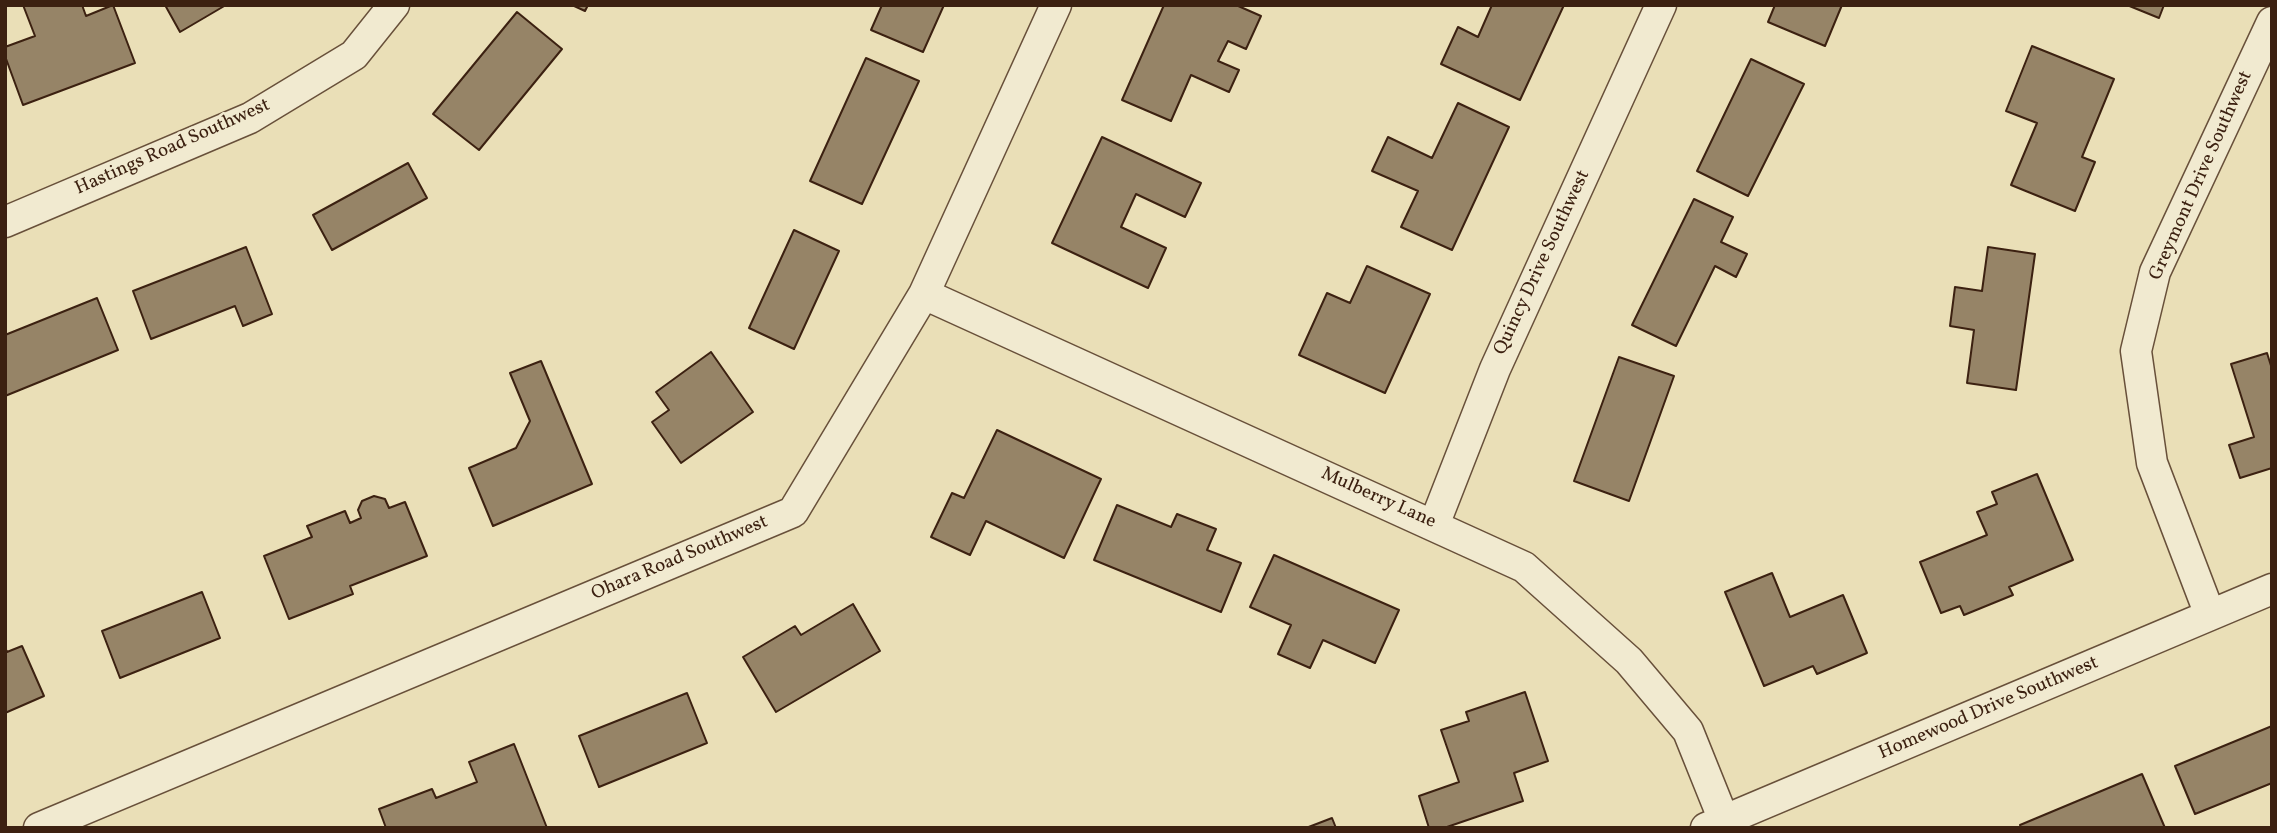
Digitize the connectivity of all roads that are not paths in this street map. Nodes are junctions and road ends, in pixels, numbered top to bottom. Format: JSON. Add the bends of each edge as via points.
{"nodes":[{"id":1,"x":394,"y":5,"type":"edge"},
{"id":2,"x":1056,"y":5,"type":"edge"},
{"id":3,"x":1661,"y":5,"type":"edge"},
{"id":4,"x":2272,"y":22,"type":"edge"},
{"id":5,"x":5,"y":222,"type":"edge"},
{"id":6,"x":924,"y":294,"type":"junction"},
{"id":7,"x":1434,"y":525,"type":"junction"},
{"id":8,"x":2272,"y":589,"type":"edge"},
{"id":9,"x":2210,"y":615,"type":"junction"},
{"id":10,"x":1719,"y":825,"type":"edge"},
{"id":11,"x":39,"y":828,"type":"edge"}],
"edges":[{"from":1,"to":5,"type":"street","name":"Hastings Road Southwest","via":[[354,55],[250,118]]},
{"from":2,"to":6,"type":"street","name":"Ohara Road Southwest"},
{"from":3,"to":7,"type":"street","name":"Quincy Drive Southwest","via":[[1495,369]]},
{"from":4,"to":9,"type":"street","name":"Greymont Drive Southwest","via":[[2155,272],[2136,351],[2152,463]]},
{"from":6,"to":7,"type":"street","name":"Mulberry Lane"},
{"from":6,"to":11,"type":"street","name":"Ohara Road Southwest","via":[[793,512]]},
{"from":7,"to":10,"type":"street","name":"Mulberry Lane","via":[[1524,567],[1629,661],[1688,730]]},
{"from":8,"to":9,"type":"street","name":"Homewood Drive Southwest"},
{"from":9,"to":10,"type":"street","name":"Homewood Drive Southwest"}]}
